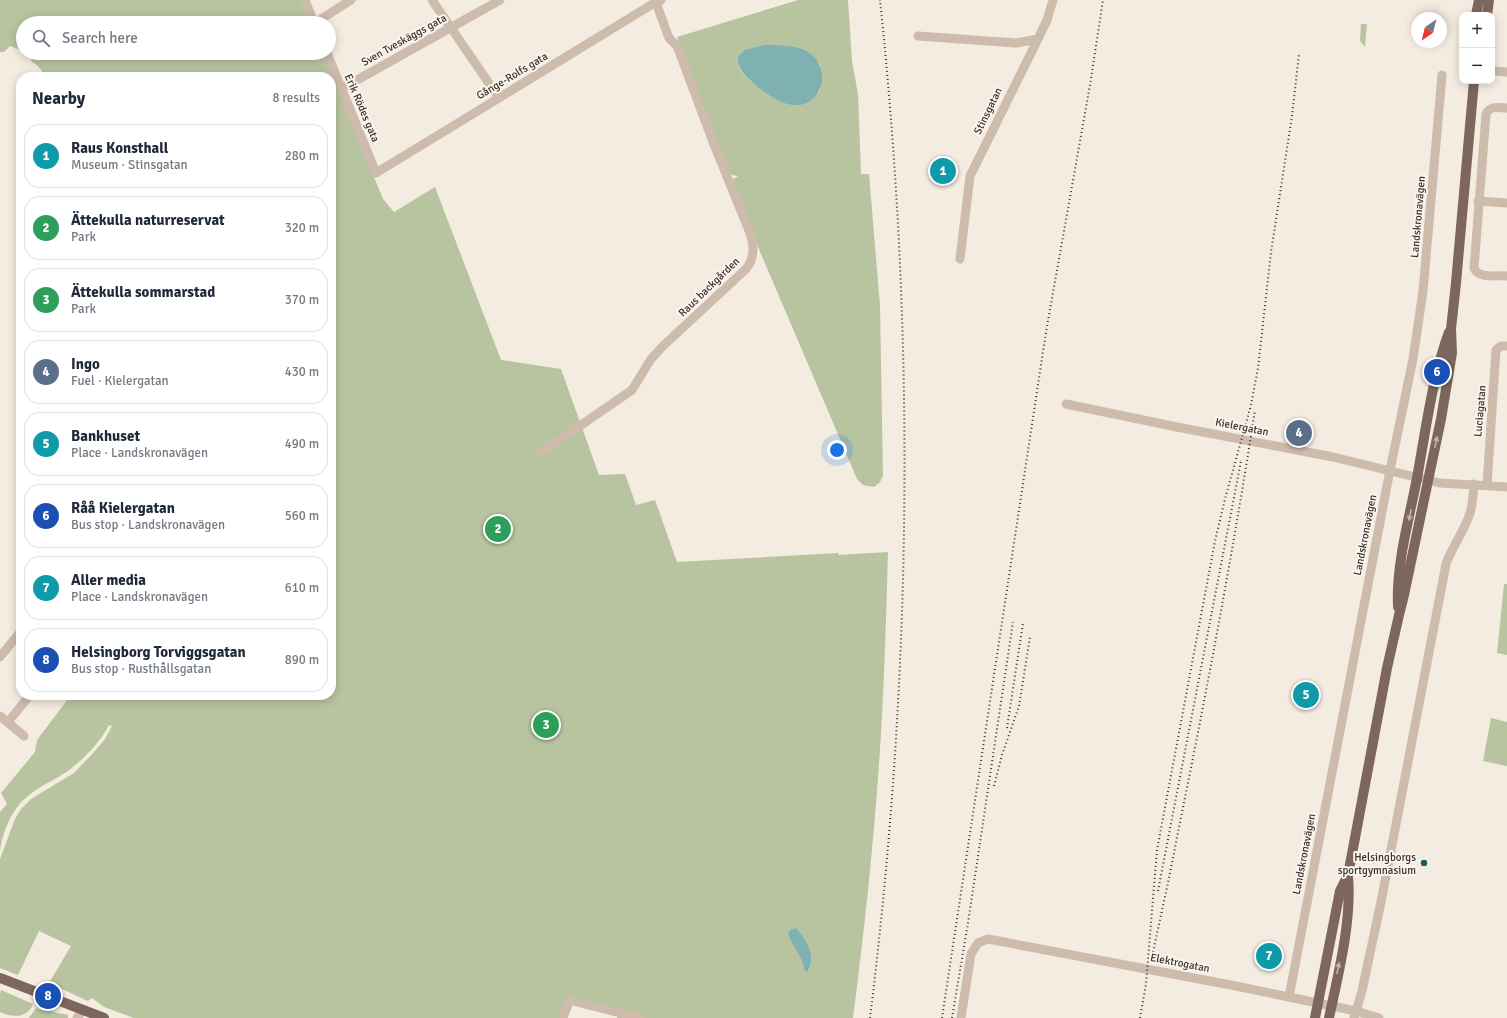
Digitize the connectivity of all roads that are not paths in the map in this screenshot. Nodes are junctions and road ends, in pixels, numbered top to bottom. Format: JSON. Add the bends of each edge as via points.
{"nodes":[{"id":1,"x":305,"y":0,"type":"edge"},
{"id":2,"x":350,"y":0,"type":"edge"},
{"id":3,"x":432,"y":0,"type":"edge"},
{"id":4,"x":500,"y":0,"type":"edge"},
{"id":5,"x":1053,"y":0,"type":"edge"},
{"id":6,"x":1479,"y":0,"type":"edge"},
{"id":7,"x":1489,"y":0,"type":"edge"},
{"id":8,"x":658,"y":1,"type":"edge"},
{"id":9,"x":1477,"y":12,"type":"edge"},
{"id":10,"x":1487,"y":12,"type":"edge"},
{"id":11,"x":312,"y":16,"type":"edge"},
{"id":12,"x":326,"y":16,"type":"edge"},
{"id":13,"x":452,"y":27,"type":"junction"},
{"id":14,"x":918,"y":36,"type":"dead end"},
{"id":15,"x":1038,"y":40,"type":"junction"},
{"id":16,"x":329,"y":60,"type":"edge"},
{"id":17,"x":1495,"y":71,"type":"edge"},
{"id":18,"x":334,"y":72,"type":"edge"},
{"id":19,"x":1507,"y":72,"type":"edge"},
{"id":20,"x":1442,"y":75,"type":"dead end"},
{"id":21,"x":336,"y":77,"type":"edge"},
{"id":22,"x":1474,"y":84,"type":"edge"},
{"id":23,"x":341,"y":89,"type":"junction"},
{"id":24,"x":499,"y":98,"type":"junction"},
{"id":25,"x":1507,"y":108,"type":"edge"},
{"id":26,"x":376,"y":173,"type":"joint"},
{"id":27,"x":1478,"y":202,"type":"junction"},
{"id":28,"x":1507,"y":203,"type":"edge"},
{"id":29,"x":960,"y":259,"type":"dead end"},
{"id":30,"x":1507,"y":276,"type":"edge"},
{"id":31,"x":1451,"y":329,"type":"junction"},
{"id":32,"x":1507,"y":346,"type":"edge"},
{"id":33,"x":1066,"y":404,"type":"dead end"},
{"id":34,"x":539,"y":454,"type":"dead end"},
{"id":35,"x":1390,"y":470,"type":"junction"},
{"id":36,"x":1417,"y":477,"type":"junction"},
{"id":37,"x":1428,"y":480,"type":"junction"},
{"id":38,"x":1474,"y":484,"type":"junction"},
{"id":39,"x":1487,"y":485,"type":"junction"},
{"id":40,"x":1507,"y":487,"type":"edge"},
{"id":41,"x":1398,"y":615,"type":"junction"},
{"id":42,"x":16,"y":637,"type":"edge"},
{"id":43,"x":0,"y":657,"type":"edge"},
{"id":44,"x":26,"y":700,"type":"edge"},
{"id":45,"x":0,"y":716,"type":"edge"},
{"id":46,"x":8,"y":722,"type":"junction"},
{"id":47,"x":24,"y":736,"type":"dead end"},
{"id":48,"x":1348,"y":875,"type":"junction"},
{"id":49,"x":0,"y":978,"type":"edge"},
{"id":50,"x":1289,"y":997,"type":"junction"},
{"id":51,"x":1318,"y":1004,"type":"junction"},
{"id":52,"x":1331,"y":1006,"type":"junction"},
{"id":53,"x":83,"y":1010,"type":"junction"},
{"id":54,"x":1355,"y":1015,"type":"edge"},
{"id":55,"x":76,"y":1018,"type":"edge"},
{"id":56,"x":104,"y":1018,"type":"edge"},
{"id":57,"x":563,"y":1018,"type":"edge"},
{"id":58,"x":640,"y":1018,"type":"edge"},
{"id":59,"x":961,"y":1018,"type":"edge"},
{"id":60,"x":1315,"y":1018,"type":"edge"},
{"id":61,"x":1329,"y":1018,"type":"edge"},
{"id":62,"x":1378,"y":1018,"type":"edge"}],
"edges":[{"from":1,"to":11,"type":"street"},
{"from":2,"to":12,"type":"street"},
{"from":3,"to":13,"type":"street"},
{"from":4,"to":13,"type":"street","name":"Sven Tveskäggs gata"},
{"from":5,"to":15,"type":"street","name":"Stinsgatan"},
{"from":6,"to":9,"type":"main road"},
{"from":7,"to":10,"type":"main road"},
{"from":8,"to":24,"type":"street","name":"Gånge-Rolfs gata"},
{"from":8,"to":34,"type":"street","name":"Raus backgården","via":[[669,38],[677,46],[750,233],[753,246],[751,261],[741,274],[651,359],[632,390]]},
{"from":13,"to":23,"type":"street","name":"Sven Tveskäggs gata"},
{"from":13,"to":24,"type":"street"},
{"from":14,"to":15,"type":"street","via":[[1016,43]]},
{"from":15,"to":29,"type":"street","name":"Stinsgatan","via":[[970,176]]},
{"from":16,"to":18,"type":"street","name":"Erik Rödes gata"},
{"from":17,"to":19,"type":"street"},
{"from":20,"to":35,"type":"street","name":"Landskronavägen","via":[[1423,292],[1413,359]]},
{"from":21,"to":23,"type":"street","name":"Erik Rödes gata"},
{"from":22,"to":31,"type":"main road"},
{"from":23,"to":26,"type":"street","name":"Erik Rödes gata"},
{"from":24,"to":26,"type":"street","name":"Gånge-Rolfs gata"},
{"from":25,"to":27,"type":"street","via":[[1487,110]]},
{"from":27,"to":28,"type":"street"},
{"from":27,"to":30,"type":"street","via":[[1474,268],[1477,274]]},
{"from":31,"to":36,"type":"main road","via":[[1437,372]]},
{"from":37,"to":31,"type":"main road","one_way":true,"via":[[1452,353]]},
{"from":32,"to":39,"type":"street","name":"Luciagatan","via":[[1501,346],[1496,350]]},
{"from":33,"to":35,"type":"street","name":"Kielergatan"},
{"from":35,"to":36,"type":"street","name":"Kielergatan"},
{"from":35,"to":50,"type":"street","name":"Landskronavägen"},
{"from":36,"to":37,"type":"street","name":"Kielergatan"},
{"from":36,"to":41,"type":"main road","one_way":true,"via":[[1403,550],[1397,594]]},
{"from":37,"to":38,"type":"street","name":"Kielergatan"},
{"from":37,"to":41,"type":"main road"},
{"from":38,"to":39,"type":"street","name":"Kielergatan"},
{"from":38,"to":54,"type":"street","via":[[1469,517],[1446,564],[1382,897]]},
{"from":39,"to":40,"type":"street","name":"Kielergatan"},
{"from":41,"to":48,"type":"main road"},
{"from":42,"to":43,"type":"street"},
{"from":44,"to":46,"type":"street"},
{"from":45,"to":46,"type":"street"},
{"from":46,"to":47,"type":"street"},
{"from":48,"to":51,"type":"main road","via":[[1340,891]]},
{"from":52,"to":48,"type":"main road","one_way":true,"via":[[1347,923]]},
{"from":49,"to":53,"type":"main road"},
{"from":50,"to":51,"type":"street","name":"Elektrogatan"},
{"from":50,"to":59,"type":"street","name":"Elektrogatan","via":[[985,939],[972,950]]},
{"from":51,"to":52,"type":"street","name":"Elektrogatan"},
{"from":51,"to":60,"type":"main road"},
{"from":52,"to":54,"type":"street","name":"Elektrogatan"},
{"from":52,"to":61,"type":"main road"},
{"from":53,"to":55,"type":"street"},
{"from":53,"to":56,"type":"main road"},
{"from":54,"to":62,"type":"street","name":"Elektrogatan"},
{"from":57,"to":58,"type":"street","via":[[569,1000]]}]}
